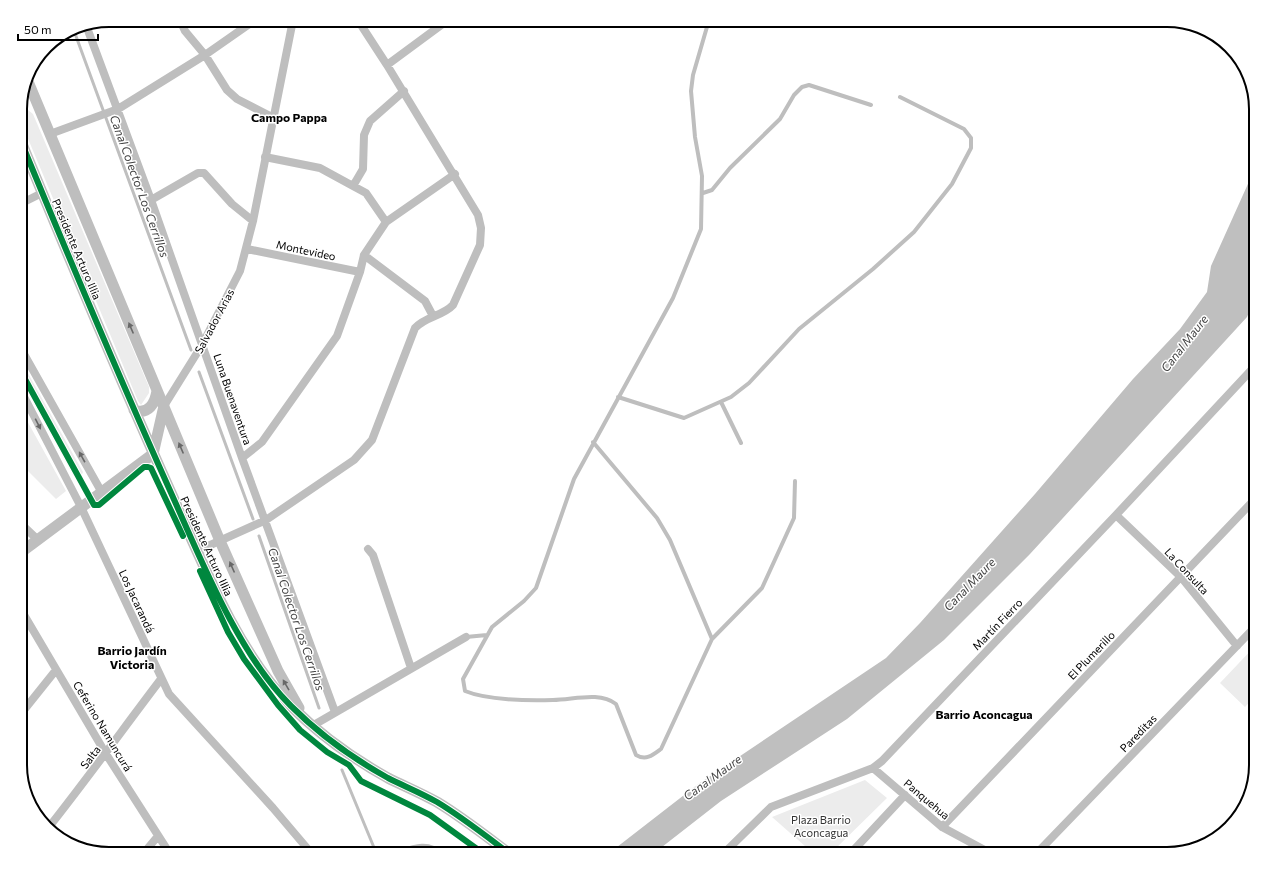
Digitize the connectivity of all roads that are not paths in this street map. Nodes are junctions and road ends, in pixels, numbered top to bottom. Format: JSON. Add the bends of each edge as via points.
{"nodes":[{"id":1,"x":183,"y":27,"type":"edge"},
{"id":2,"x":245,"y":27,"type":"edge"},
{"id":3,"x":292,"y":27,"type":"edge"},
{"id":4,"x":362,"y":27,"type":"edge"},
{"id":5,"x":439,"y":27,"type":"edge"},
{"id":6,"x":707,"y":27,"type":"edge"},
{"id":7,"x":88,"y":30,"type":"edge"},
{"id":8,"x":205,"y":55,"type":"junction"},
{"id":9,"x":387,"y":65,"type":"junction"},
{"id":10,"x":30,"y":87,"type":"edge"},
{"id":11,"x":404,"y":91,"type":"junction"},
{"id":12,"x":900,"y":97,"type":"dead end"},
{"id":13,"x":871,"y":105,"type":"dead end"},
{"id":14,"x":115,"y":110,"type":"junction"},
{"id":15,"x":274,"y":118,"type":"junction"},
{"id":16,"x":50,"y":134,"type":"junction"},
{"id":17,"x":27,"y":156,"type":"edge"},
{"id":18,"x":265,"y":157,"type":"junction"},
{"id":19,"x":455,"y":174,"type":"junction"},
{"id":20,"x":353,"y":186,"type":"junction"},
{"id":21,"x":42,"y":192,"type":"junction"},
{"id":22,"x":703,"y":193,"type":"junction"},
{"id":23,"x":27,"y":200,"type":"edge"},
{"id":24,"x":151,"y":200,"type":"junction"},
{"id":25,"x":253,"y":221,"type":"junction"},
{"id":26,"x":386,"y":222,"type":"junction"},
{"id":27,"x":247,"y":249,"type":"junction"},
{"id":28,"x":364,"y":255,"type":"junction"},
{"id":29,"x":360,"y":272,"type":"junction"},
{"id":30,"x":433,"y":316,"type":"junction"},
{"id":31,"x":202,"y":345,"type":"junction"},
{"id":32,"x":27,"y":359,"type":"edge"},
{"id":33,"x":1249,"y":373,"type":"edge"},
{"id":34,"x":157,"y":391,"type":"junction"},
{"id":35,"x":618,"y":397,"type":"junction"},
{"id":36,"x":721,"y":402,"type":"junction"},
{"id":37,"x":27,"y":403,"type":"edge"},
{"id":38,"x":164,"y":406,"type":"junction"},
{"id":39,"x":134,"y":410,"type":"junction"},
{"id":40,"x":593,"y":442,"type":"junction"},
{"id":41,"x":741,"y":443,"type":"dead end"},
{"id":42,"x":153,"y":454,"type":"junction"},
{"id":43,"x":242,"y":458,"type":"junction"},
{"id":44,"x":795,"y":481,"type":"dead end"},
{"id":45,"x":101,"y":491,"type":"junction"},
{"id":46,"x":1249,"y":505,"type":"edge"},
{"id":47,"x":81,"y":507,"type":"junction"},
{"id":48,"x":1116,"y":515,"type":"junction"},
{"id":49,"x":266,"y":520,"type":"junction"},
{"id":50,"x":27,"y":529,"type":"edge"},
{"id":51,"x":38,"y":540,"type":"junction"},
{"id":52,"x":220,"y":541,"type":"junction"},
{"id":53,"x":27,"y":548,"type":"edge"},
{"id":54,"x":368,"y":550,"type":"dead end"},
{"id":55,"x":197,"y":551,"type":"junction"},
{"id":56,"x":1181,"y":577,"type":"junction"},
{"id":57,"x":27,"y":620,"type":"edge"},
{"id":58,"x":1249,"y":633,"type":"edge"},
{"id":59,"x":487,"y":635,"type":"junction"},
{"id":60,"x":466,"y":637,"type":"joint"},
{"id":61,"x":712,"y":639,"type":"junction"},
{"id":62,"x":1237,"y":646,"type":"junction"},
{"id":63,"x":411,"y":668,"type":"junction"},
{"id":64,"x":56,"y":670,"type":"junction"},
{"id":65,"x":161,"y":679,"type":"junction"},
{"id":66,"x":27,"y":706,"type":"edge"},
{"id":67,"x":335,"y":712,"type":"junction"},
{"id":68,"x":309,"y":723,"type":"junction"},
{"id":69,"x":106,"y":754,"type":"junction"},
{"id":70,"x":873,"y":768,"type":"junction"},
{"id":71,"x":905,"y":796,"type":"junction"},
{"id":72,"x":52,"y":824,"type":"edge"},
{"id":73,"x":942,"y":827,"type":"junction"},
{"id":74,"x":158,"y":836,"type":"junction"},
{"id":75,"x":149,"y":847,"type":"edge"},
{"id":76,"x":165,"y":847,"type":"edge"},
{"id":77,"x":306,"y":847,"type":"edge"},
{"id":78,"x":414,"y":847,"type":"edge"},
{"id":79,"x":434,"y":847,"type":"edge"},
{"id":80,"x":500,"y":847,"type":"edge"},
{"id":81,"x":730,"y":847,"type":"edge"},
{"id":82,"x":857,"y":847,"type":"edge"},
{"id":83,"x":979,"y":847,"type":"edge"},
{"id":84,"x":1043,"y":847,"type":"edge"}],
"edges":[{"from":1,"to":8,"type":"street"},
{"from":2,"to":8,"type":"street"},
{"from":3,"to":15,"type":"street","name":"Salvador Arias"},
{"from":4,"to":9,"type":"street"},
{"from":5,"to":9,"type":"street"},
{"from":6,"to":22,"type":"lane","via":[[691,91]]},
{"from":7,"to":14,"type":"street","name":"Luna Buenaventura"},
{"from":8,"to":14,"type":"street"},
{"from":8,"to":15,"type":"street","via":[[227,90],[237,99]]},
{"from":9,"to":11,"type":"street"},
{"from":10,"to":16,"type":"street","name":"Presidente Arturo Illia"},
{"from":11,"to":19,"type":"street"},
{"from":11,"to":20,"type":"street","via":[[370,121],[364,135],[363,169]]},
{"from":12,"to":36,"type":"lane","via":[[964,129],[971,138],[970,148],[952,184],[914,232],[799,329],[749,383]]},
{"from":13,"to":22,"type":"lane","via":[[809,85],[802,87],[794,95],[780,119],[730,168],[712,190]]},
{"from":14,"to":16,"type":"street"},
{"from":14,"to":24,"type":"street","name":"Luna Buenaventura"},
{"from":15,"to":18,"type":"street","name":"Salvador Arias"},
{"from":34,"to":16,"type":"street","name":"Presidente Arturo Illia","one_way":true},
{"from":17,"to":21,"type":"street","name":"Presidente Arturo Illia"},
{"from":18,"to":20,"type":"street","via":[[320,168]]},
{"from":18,"to":25,"type":"street","name":"Salvador Arias"},
{"from":19,"to":26,"type":"street"},
{"from":19,"to":30,"type":"street","via":[[478,215],[481,228],[480,245],[453,305]]},
{"from":20,"to":26,"type":"street","via":[[366,194]]},
{"from":21,"to":23,"type":"street"},
{"from":21,"to":39,"type":"street","name":"Presidente Arturo Illia"},
{"from":22,"to":35,"type":"lane","via":[[701,229],[673,298]]},
{"from":24,"to":25,"type":"street","via":[[204,172],[232,204]]},
{"from":24,"to":31,"type":"street","name":"Luna Buenaventura"},
{"from":25,"to":27,"type":"street","name":"Salvador Arias"},
{"from":26,"to":28,"type":"street"},
{"from":27,"to":29,"type":"street","name":"Montevideo"},
{"from":27,"to":31,"type":"street","name":"Salvador Arias","via":[[240,271]]},
{"from":28,"to":29,"type":"street"},
{"from":28,"to":30,"type":"street","via":[[425,301]]},
{"from":29,"to":43,"type":"street","via":[[337,336],[327,352],[262,442]]},
{"from":30,"to":49,"type":"street","via":[[420,322],[415,328],[372,440],[354,460]]},
{"from":31,"to":38,"type":"street","name":"Salvador Arias"},
{"from":31,"to":43,"type":"street","name":"Luna Buenaventura"},
{"from":45,"to":32,"type":"street","one_way":true},
{"from":33,"to":48,"type":"street","name":"Martín Fierro"},
{"from":34,"to":38,"type":"street","name":"Presidente Arturo Illia"},
{"from":34,"to":39,"type":"street","via":[[154,403],[149,408],[142,411]]},
{"from":35,"to":36,"type":"lane","via":[[684,418]]},
{"from":35,"to":40,"type":"lane"},
{"from":36,"to":41,"type":"lane"},
{"from":37,"to":47,"type":"street","name":"Los Jacarandá","one_way":true},
{"from":38,"to":42,"type":"street","name":"Salvador Arias"},
{"from":52,"to":38,"type":"street","name":"Presidente Arturo Illia","one_way":true},
{"from":39,"to":42,"type":"street","name":"Presidente Arturo Illia"},
{"from":40,"to":59,"type":"lane","via":[[574,479],[536,588],[492,626]]},
{"from":40,"to":61,"type":"lane","via":[[656,518],[670,540]]},
{"from":42,"to":45,"type":"street"},
{"from":42,"to":55,"type":"street","name":"Presidente Arturo Illia"},
{"from":43,"to":49,"type":"street","name":"Luna Buenaventura"},
{"from":44,"to":61,"type":"lane","via":[[794,518],[762,588]]},
{"from":45,"to":47,"type":"street"},
{"from":46,"to":56,"type":"street","name":"El Plumerillo"},
{"from":47,"to":51,"type":"street"},
{"from":47,"to":65,"type":"street","name":"Los Jacarandá"},
{"from":48,"to":56,"type":"street","name":"La Consulta"},
{"from":48,"to":70,"type":"street","name":"Martín Fierro"},
{"from":49,"to":52,"type":"street"},
{"from":49,"to":67,"type":"street","name":"Luna Buenaventura"},
{"from":50,"to":51,"type":"street"},
{"from":51,"to":53,"type":"street"},
{"from":52,"to":55,"type":"street"},
{"from":68,"to":52,"type":"street","name":"Presidente Arturo Illia","one_way":true,"via":[[278,671]]},
{"from":54,"to":63,"type":"street","via":[[373,555]]},
{"from":55,"to":68,"type":"street","name":"Presidente Arturo Illia","via":[[237,631],[263,672],[290,705]]},
{"from":56,"to":62,"type":"street","name":"La Consulta"},
{"from":56,"to":73,"type":"street","name":"El Plumerillo"},
{"from":57,"to":64,"type":"street","name":"Ceferino Namuncurá"},
{"from":58,"to":62,"type":"street","name":"Pareditas"},
{"from":59,"to":60,"type":"lane"},
{"from":59,"to":61,"type":"lane","via":[[463,679],[464,691],[477,696],[553,700],[609,698],[616,704],[636,755],[642,758],[650,757],[661,749]]},
{"from":60,"to":63,"type":"street"},
{"from":62,"to":84,"type":"street","name":"Pareditas"},
{"from":63,"to":67,"type":"street"},
{"from":64,"to":66,"type":"street"},
{"from":64,"to":69,"type":"street","name":"Ceferino Namuncurá"},
{"from":65,"to":69,"type":"street","name":"Salta"},
{"from":65,"to":77,"type":"street","name":"Los Jacarandá","via":[[172,699]]},
{"from":67,"to":68,"type":"street"},
{"from":68,"to":80,"type":"street","name":"Presidente Arturo Illia","via":[[344,752],[440,804]]},
{"from":69,"to":72,"type":"street","name":"Salta"},
{"from":69,"to":74,"type":"street","name":"Ceferino Namuncurá"},
{"from":70,"to":71,"type":"street","name":"Panquehua"},
{"from":70,"to":81,"type":"street","name":"Martín Fierro","via":[[771,807]]},
{"from":71,"to":73,"type":"street","name":"Panquehua"},
{"from":71,"to":82,"type":"street"},
{"from":73,"to":83,"type":"street","name":"Panquehua"},
{"from":74,"to":75,"type":"street"},
{"from":74,"to":76,"type":"street","name":"Ceferino Namuncurá"},
{"from":78,"to":79,"type":"lane"}]}
